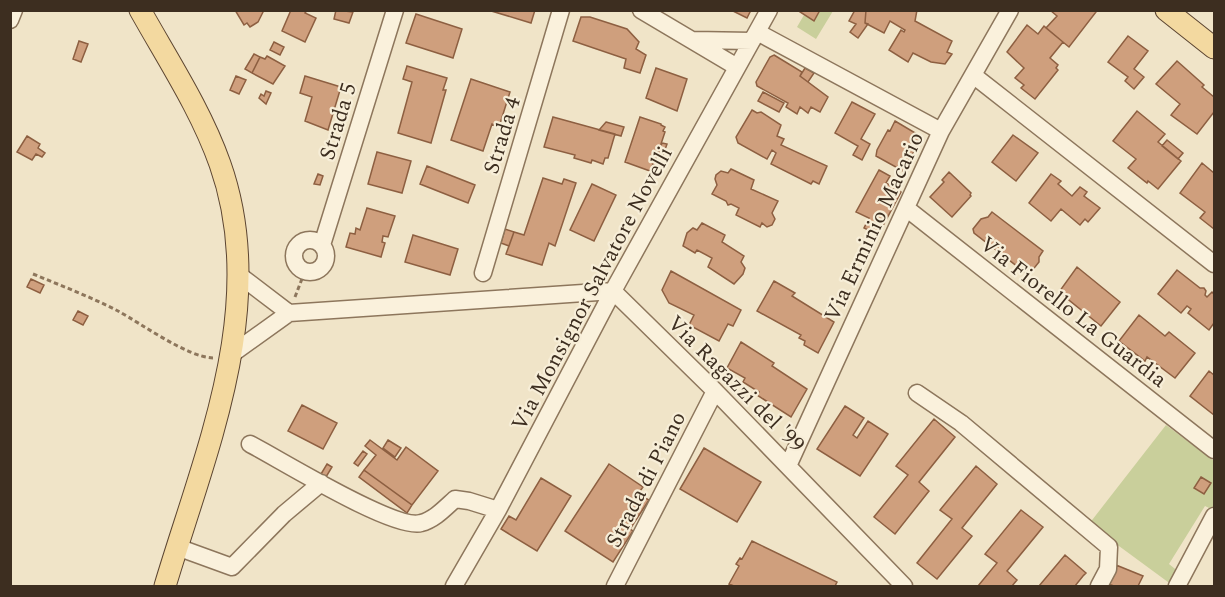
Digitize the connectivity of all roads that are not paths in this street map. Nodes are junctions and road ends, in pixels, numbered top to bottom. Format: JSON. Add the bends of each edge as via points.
{"nodes":[{"id":1,"x":14,"y":10,"type":"edge"},
{"id":2,"x":140,"y":10,"type":"edge"},
{"id":3,"x":395,"y":10,"type":"edge"},
{"id":4,"x":561,"y":10,"type":"edge"},
{"id":5,"x":641,"y":10,"type":"edge"},
{"id":6,"x":769,"y":10,"type":"edge"},
{"id":7,"x":1010,"y":10,"type":"edge"},
{"id":8,"x":1166,"y":10,"type":"edge"},
{"id":9,"x":10,"y":20,"type":"edge"},
{"id":10,"x":755,"y":37,"type":"junction"},
{"id":11,"x":691,"y":40,"type":"junction"},
{"id":12,"x":1215,"y":48,"type":"edge"},
{"id":13,"x":737,"y":67,"type":"junction"},
{"id":14,"x":973,"y":75,"type":"junction"},
{"id":15,"x":941,"y":131,"type":"junction"},
{"id":16,"x":906,"y":208,"type":"junction"},
{"id":17,"x":322,"y":245,"type":"junction"},
{"id":18,"x":1215,"y":264,"type":"edge"},
{"id":19,"x":483,"y":273,"type":"dead end"},
{"id":20,"x":239,"y":275,"type":"junction"},
{"id":21,"x":613,"y":291,"type":"junction"},
{"id":22,"x":293,"y":313,"type":"junction"},
{"id":23,"x":230,"y":356,"type":"junction"},
{"id":24,"x":715,"y":391,"type":"junction"},
{"id":25,"x":917,"y":393,"type":"dead end"},
{"id":26,"x":250,"y":444,"type":"dead end"},
{"id":27,"x":1215,"y":450,"type":"edge"},
{"id":28,"x":788,"y":466,"type":"junction"},
{"id":29,"x":321,"y":483,"type":"junction"},
{"id":30,"x":498,"y":510,"type":"junction"},
{"id":31,"x":1215,"y":516,"type":"edge"},
{"id":32,"x":177,"y":547,"type":"junction"},
{"id":33,"x":165,"y":586,"type":"edge"},
{"id":34,"x":454,"y":586,"type":"edge"},
{"id":35,"x":615,"y":586,"type":"edge"},
{"id":36,"x":904,"y":586,"type":"edge"},
{"id":37,"x":1100,"y":586,"type":"edge"},
{"id":38,"x":1177,"y":586,"type":"edge"}],
"edges":[{"from":1,"to":9,"type":"street"},
{"from":2,"to":20,"type":"main road","via":[[220,164],[233,214]]},
{"from":3,"to":17,"type":"street","name":"Strada 5"},
{"from":4,"to":19,"type":"street","name":"Strada 4"},
{"from":5,"to":11,"type":"street"},
{"from":6,"to":10,"type":"street","name":"Via Monsignor Salvatore Novelli"},
{"from":7,"to":14,"type":"street","name":"Via Erminio Macario"},
{"from":8,"to":12,"type":"main road"},
{"from":10,"to":11,"type":"street"},
{"from":10,"to":13,"type":"street","name":"Via Monsignor Salvatore Novelli"},
{"from":10,"to":15,"type":"street"},
{"from":11,"to":13,"type":"street"},
{"from":13,"to":21,"type":"street","name":"Via Monsignor Salvatore Novelli"},
{"from":14,"to":15,"type":"street","name":"Via Erminio Macario"},
{"from":14,"to":18,"type":"street"},
{"from":15,"to":16,"type":"street","name":"Via Erminio Macario"},
{"from":16,"to":27,"type":"street","name":"Via Fiorello La Guardia"},
{"from":16,"to":28,"type":"street","name":"Via Erminio Macario"},
{"from":17,"to":17,"type":"street","name":"Strada 5","via":[[326,255],[316,271],[305,271],[297,265],[294,255],[298,245],[307,240]]},
{"from":20,"to":22,"type":"street"},
{"from":20,"to":23,"type":"main road"},
{"from":21,"to":22,"type":"street"},
{"from":21,"to":24,"type":"street","name":"Via Ragazzi del '99"},
{"from":21,"to":30,"type":"street","name":"Via Monsignor Salvatore Novelli"},
{"from":22,"to":23,"type":"street"},
{"from":23,"to":32,"type":"main road","via":[[218,411]]},
{"from":24,"to":28,"type":"street","name":"Via Ragazzi del '99"},
{"from":24,"to":35,"type":"street","name":"Strada di Piano"},
{"from":25,"to":37,"type":"street","via":[[961,423],[1109,547],[1108,569]]},
{"from":26,"to":29,"type":"street"},
{"from":28,"to":36,"type":"street","name":"Via Ragazzi del '99"},
{"from":29,"to":30,"type":"street","via":[[399,521],[420,524],[455,499]]},
{"from":29,"to":32,"type":"street","via":[[232,567]]},
{"from":30,"to":34,"type":"street","name":"Via Monsignor Salvatore Novelli"},
{"from":31,"to":38,"type":"street"},
{"from":32,"to":33,"type":"main road"}]}
